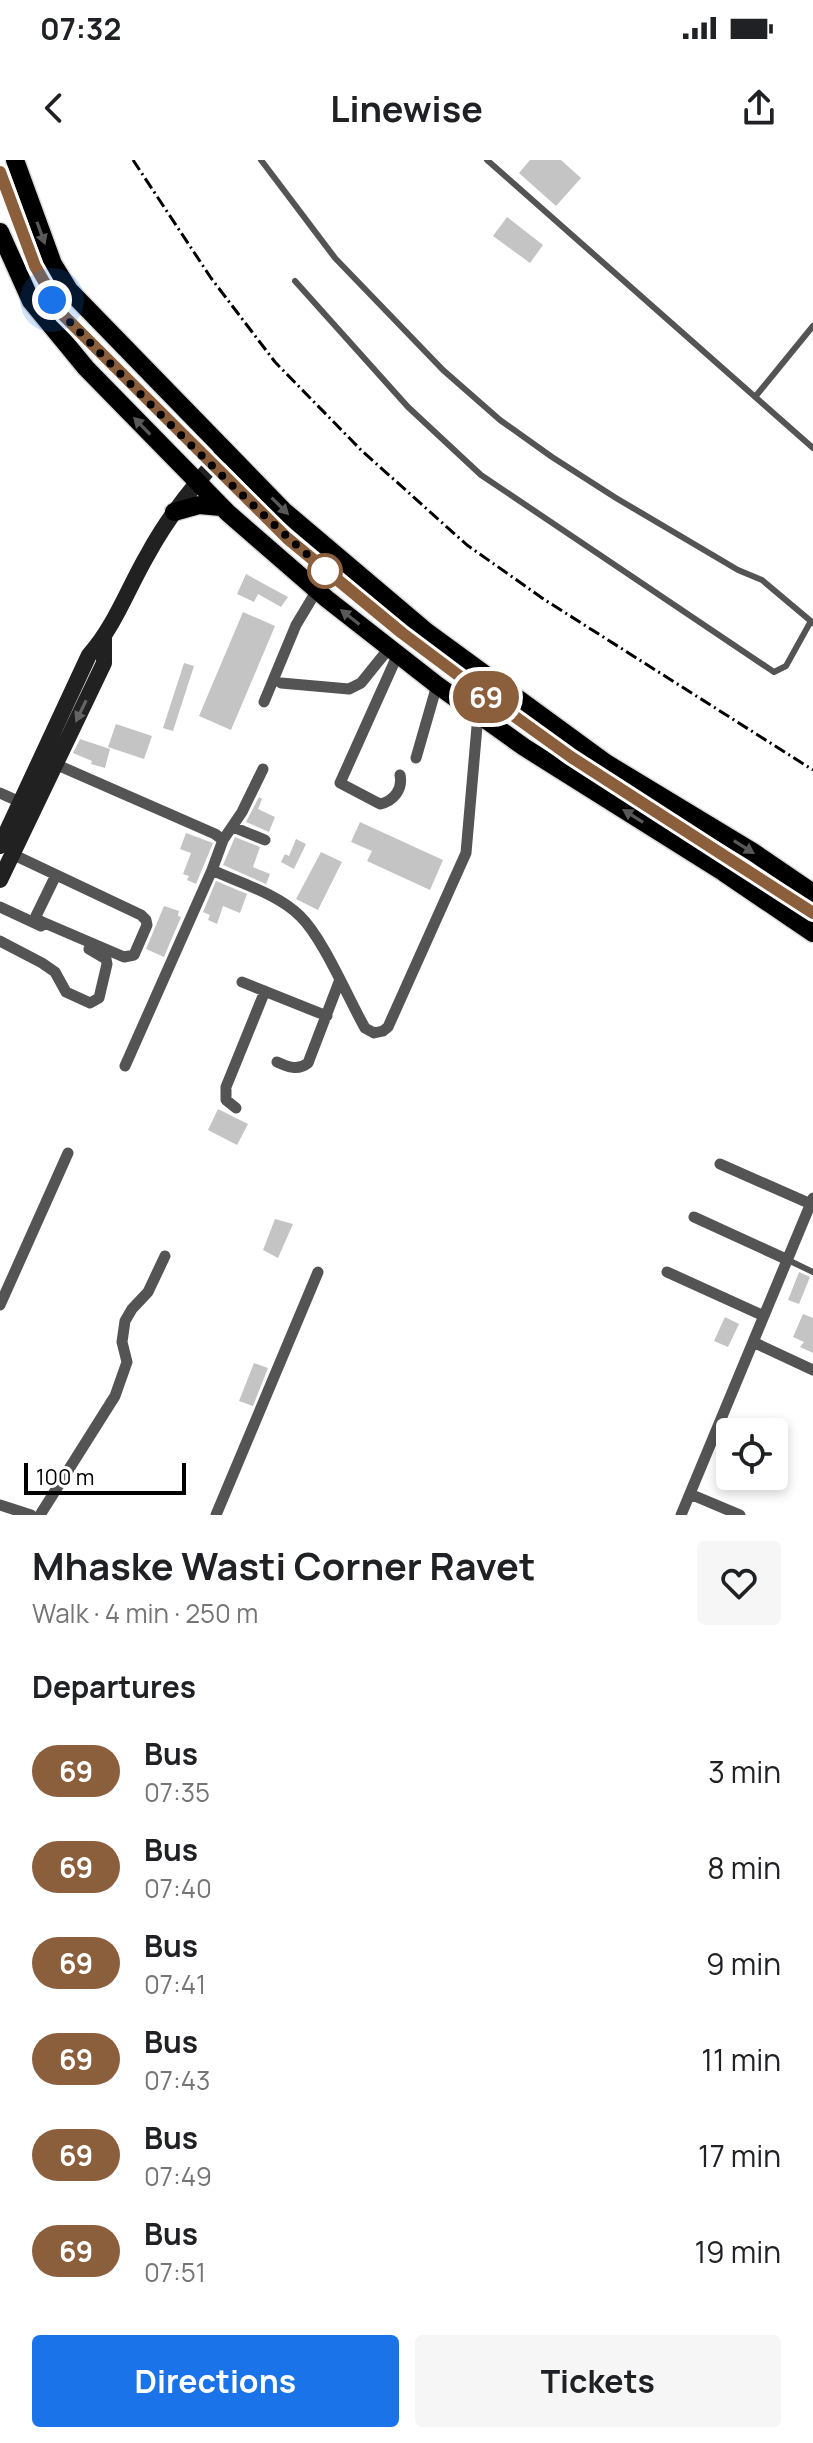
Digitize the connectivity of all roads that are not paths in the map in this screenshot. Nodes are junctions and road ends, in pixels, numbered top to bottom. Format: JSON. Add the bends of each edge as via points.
{"nodes":[{"id":1,"x":15,"y":160,"type":"edge"},
{"id":2,"x":261,"y":160,"type":"edge"},
{"id":3,"x":487,"y":160,"type":"edge"},
{"id":4,"x":0,"y":172,"type":"edge"},
{"id":5,"x":0,"y":232,"type":"edge"},
{"id":6,"x":295,"y":281,"type":"dead end"},
{"id":7,"x":813,"y":326,"type":"edge"},
{"id":8,"x":755,"y":397,"type":"junction"},
{"id":9,"x":813,"y":448,"type":"edge"},
{"id":10,"x":226,"y":450,"type":"junction"},
{"id":11,"x":212,"y":465,"type":"junction"},
{"id":12,"x":197,"y":482,"type":"junction"},
{"id":13,"x":221,"y":507,"type":"junction"},
{"id":14,"x":174,"y":512,"type":"junction"},
{"id":15,"x":317,"y":590,"type":"junction"},
{"id":16,"x":812,"y":620,"type":"edge"},
{"id":17,"x":104,"y":638,"type":"junction"},
{"id":18,"x":394,"y":650,"type":"junction"},
{"id":19,"x":281,"y":683,"type":"dead end"},
{"id":20,"x":437,"y":685,"type":"junction"},
{"id":21,"x":264,"y":702,"type":"dead end"},
{"id":22,"x":478,"y":715,"type":"junction"},
{"id":23,"x":416,"y":758,"type":"dead end"},
{"id":24,"x":55,"y":764,"type":"junction"},
{"id":25,"x":263,"y":769,"type":"dead end"},
{"id":26,"x":400,"y":775,"type":"dead end"},
{"id":27,"x":0,"y":793,"type":"edge"},
{"id":28,"x":20,"y":802,"type":"junction"},
{"id":29,"x":233,"y":827,"type":"junction"},
{"id":30,"x":223,"y":840,"type":"junction"},
{"id":31,"x":265,"y":840,"type":"dead end"},
{"id":32,"x":6,"y":850,"type":"edge"},
{"id":33,"x":212,"y":870,"type":"junction"},
{"id":34,"x":55,"y":877,"type":"junction"},
{"id":35,"x":0,"y":880,"type":"edge"},
{"id":36,"x":813,"y":893,"type":"edge"},
{"id":37,"x":0,"y":907,"type":"edge"},
{"id":38,"x":813,"y":913,"type":"edge"},
{"id":39,"x":813,"y":933,"type":"edge"},
{"id":40,"x":0,"y":941,"type":"edge"},
{"id":41,"x":242,"y":982,"type":"dead end"},
{"id":42,"x":339,"y":982,"type":"junction"},
{"id":43,"x":265,"y":991,"type":"junction"},
{"id":44,"x":327,"y":1016,"type":"junction"},
{"id":45,"x":277,"y":1062,"type":"dead end"},
{"id":46,"x":125,"y":1066,"type":"dead end"},
{"id":47,"x":236,"y":1108,"type":"dead end"},
{"id":48,"x":68,"y":1153,"type":"dead end"},
{"id":49,"x":720,"y":1164,"type":"dead end"},
{"id":50,"x":812,"y":1202,"type":"edge"},
{"id":51,"x":694,"y":1217,"type":"dead end"},
{"id":52,"x":165,"y":1256,"type":"dead end"},
{"id":53,"x":788,"y":1260,"type":"junction"},
{"id":54,"x":318,"y":1272,"type":"dead end"},
{"id":55,"x":667,"y":1272,"type":"dead end"},
{"id":56,"x":813,"y":1272,"type":"edge"},
{"id":57,"x":0,"y":1305,"type":"edge"},
{"id":58,"x":764,"y":1316,"type":"junction"},
{"id":59,"x":753,"y":1342,"type":"junction"},
{"id":60,"x":813,"y":1370,"type":"edge"},
{"id":61,"x":690,"y":1494,"type":"junction"},
{"id":62,"x":0,"y":1505,"type":"edge"},
{"id":63,"x":31,"y":1515,"type":"edge"},
{"id":64,"x":40,"y":1515,"type":"edge"},
{"id":65,"x":216,"y":1515,"type":"edge"},
{"id":66,"x":681,"y":1515,"type":"edge"},
{"id":67,"x":740,"y":1515,"type":"edge"}],
"edges":[{"from":1,"to":10,"type":"main road","one_way":true,"via":[[53,264],[69,290]]},
{"from":2,"to":16,"type":"lane","via":[[335,258],[443,370],[500,420],[616,498],[762,580]]},
{"from":3,"to":8,"type":"lane"},
{"from":4,"to":11,"type":"lane","via":[[35,266],[57,308]]},
{"from":12,"to":5,"type":"main road","one_way":true,"via":[[86,368],[31,301]]},
{"from":6,"to":16,"type":"lane","via":[[408,407],[481,475],[774,672],[786,666]]},
{"from":7,"to":8,"type":"lane"},
{"from":8,"to":9,"type":"lane"},
{"from":10,"to":11,"type":"street"},
{"from":10,"to":36,"type":"main road","one_way":true,"via":[[284,511],[427,632],[606,763]]},
{"from":11,"to":12,"type":"street"},
{"from":11,"to":38,"type":"lane","via":[[309,557],[459,677],[571,757]]},
{"from":12,"to":13,"type":"main road"},
{"from":12,"to":14,"type":"street"},
{"from":13,"to":14,"type":"main road","via":[[199,505]]},
{"from":13,"to":15,"type":"main road"},
{"from":14,"to":17,"type":"street"},
{"from":18,"to":15,"type":"main road","one_way":true},
{"from":15,"to":21,"type":"street","via":[[296,625]]},
{"from":17,"to":24,"type":"street","one_way":true,"via":[[104,663]]},
{"from":17,"to":28,"type":"street","via":[[89,655]]},
{"from":18,"to":19,"type":"street","via":[[349,689]]},
{"from":18,"to":20,"type":"main road"},
{"from":18,"to":26,"type":"street","via":[[340,783],[380,804],[399,791]]},
{"from":20,"to":22,"type":"main road"},
{"from":20,"to":23,"type":"street"},
{"from":39,"to":22,"type":"main road","one_way":true},
{"from":22,"to":42,"type":"street","via":[[466,853],[388,1027],[374,1033],[365,1028]]},
{"from":24,"to":30,"type":"street"},
{"from":24,"to":32,"type":"street"},
{"from":25,"to":29,"type":"street"},
{"from":27,"to":28,"type":"street"},
{"from":28,"to":32,"type":"street"},
{"from":29,"to":30,"type":"street"},
{"from":29,"to":31,"type":"street"},
{"from":30,"to":33,"type":"street"},
{"from":32,"to":34,"type":"street"},
{"from":32,"to":35,"type":"street"},
{"from":33,"to":42,"type":"street","via":[[298,914]]},
{"from":33,"to":46,"type":"street"},
{"from":34,"to":34,"type":"street","via":[[146,920],[134,955],[124,957],[40,921],[38,910]]},
{"from":37,"to":40,"type":"street","via":[[106,959],[99,998],[90,1003],[74,997],[55,972]]},
{"from":41,"to":43,"type":"street"},
{"from":42,"to":44,"type":"street"},
{"from":43,"to":44,"type":"street"},
{"from":43,"to":47,"type":"street","via":[[226,1087],[226,1100]]},
{"from":44,"to":45,"type":"street","via":[[308,1063],[291,1068]]},
{"from":48,"to":57,"type":"street"},
{"from":49,"to":50,"type":"street"},
{"from":50,"to":53,"type":"street"},
{"from":51,"to":53,"type":"street"},
{"from":52,"to":64,"type":"street","via":[[155,1280],[125,1321],[122,1342],[127,1362],[115,1396]]},
{"from":53,"to":56,"type":"lane"},
{"from":53,"to":58,"type":"street"},
{"from":54,"to":65,"type":"street"},
{"from":55,"to":58,"type":"street"},
{"from":58,"to":59,"type":"street"},
{"from":59,"to":60,"type":"street"},
{"from":59,"to":61,"type":"street"},
{"from":61,"to":66,"type":"street"},
{"from":61,"to":67,"type":"street"},
{"from":62,"to":63,"type":"street"}]}
